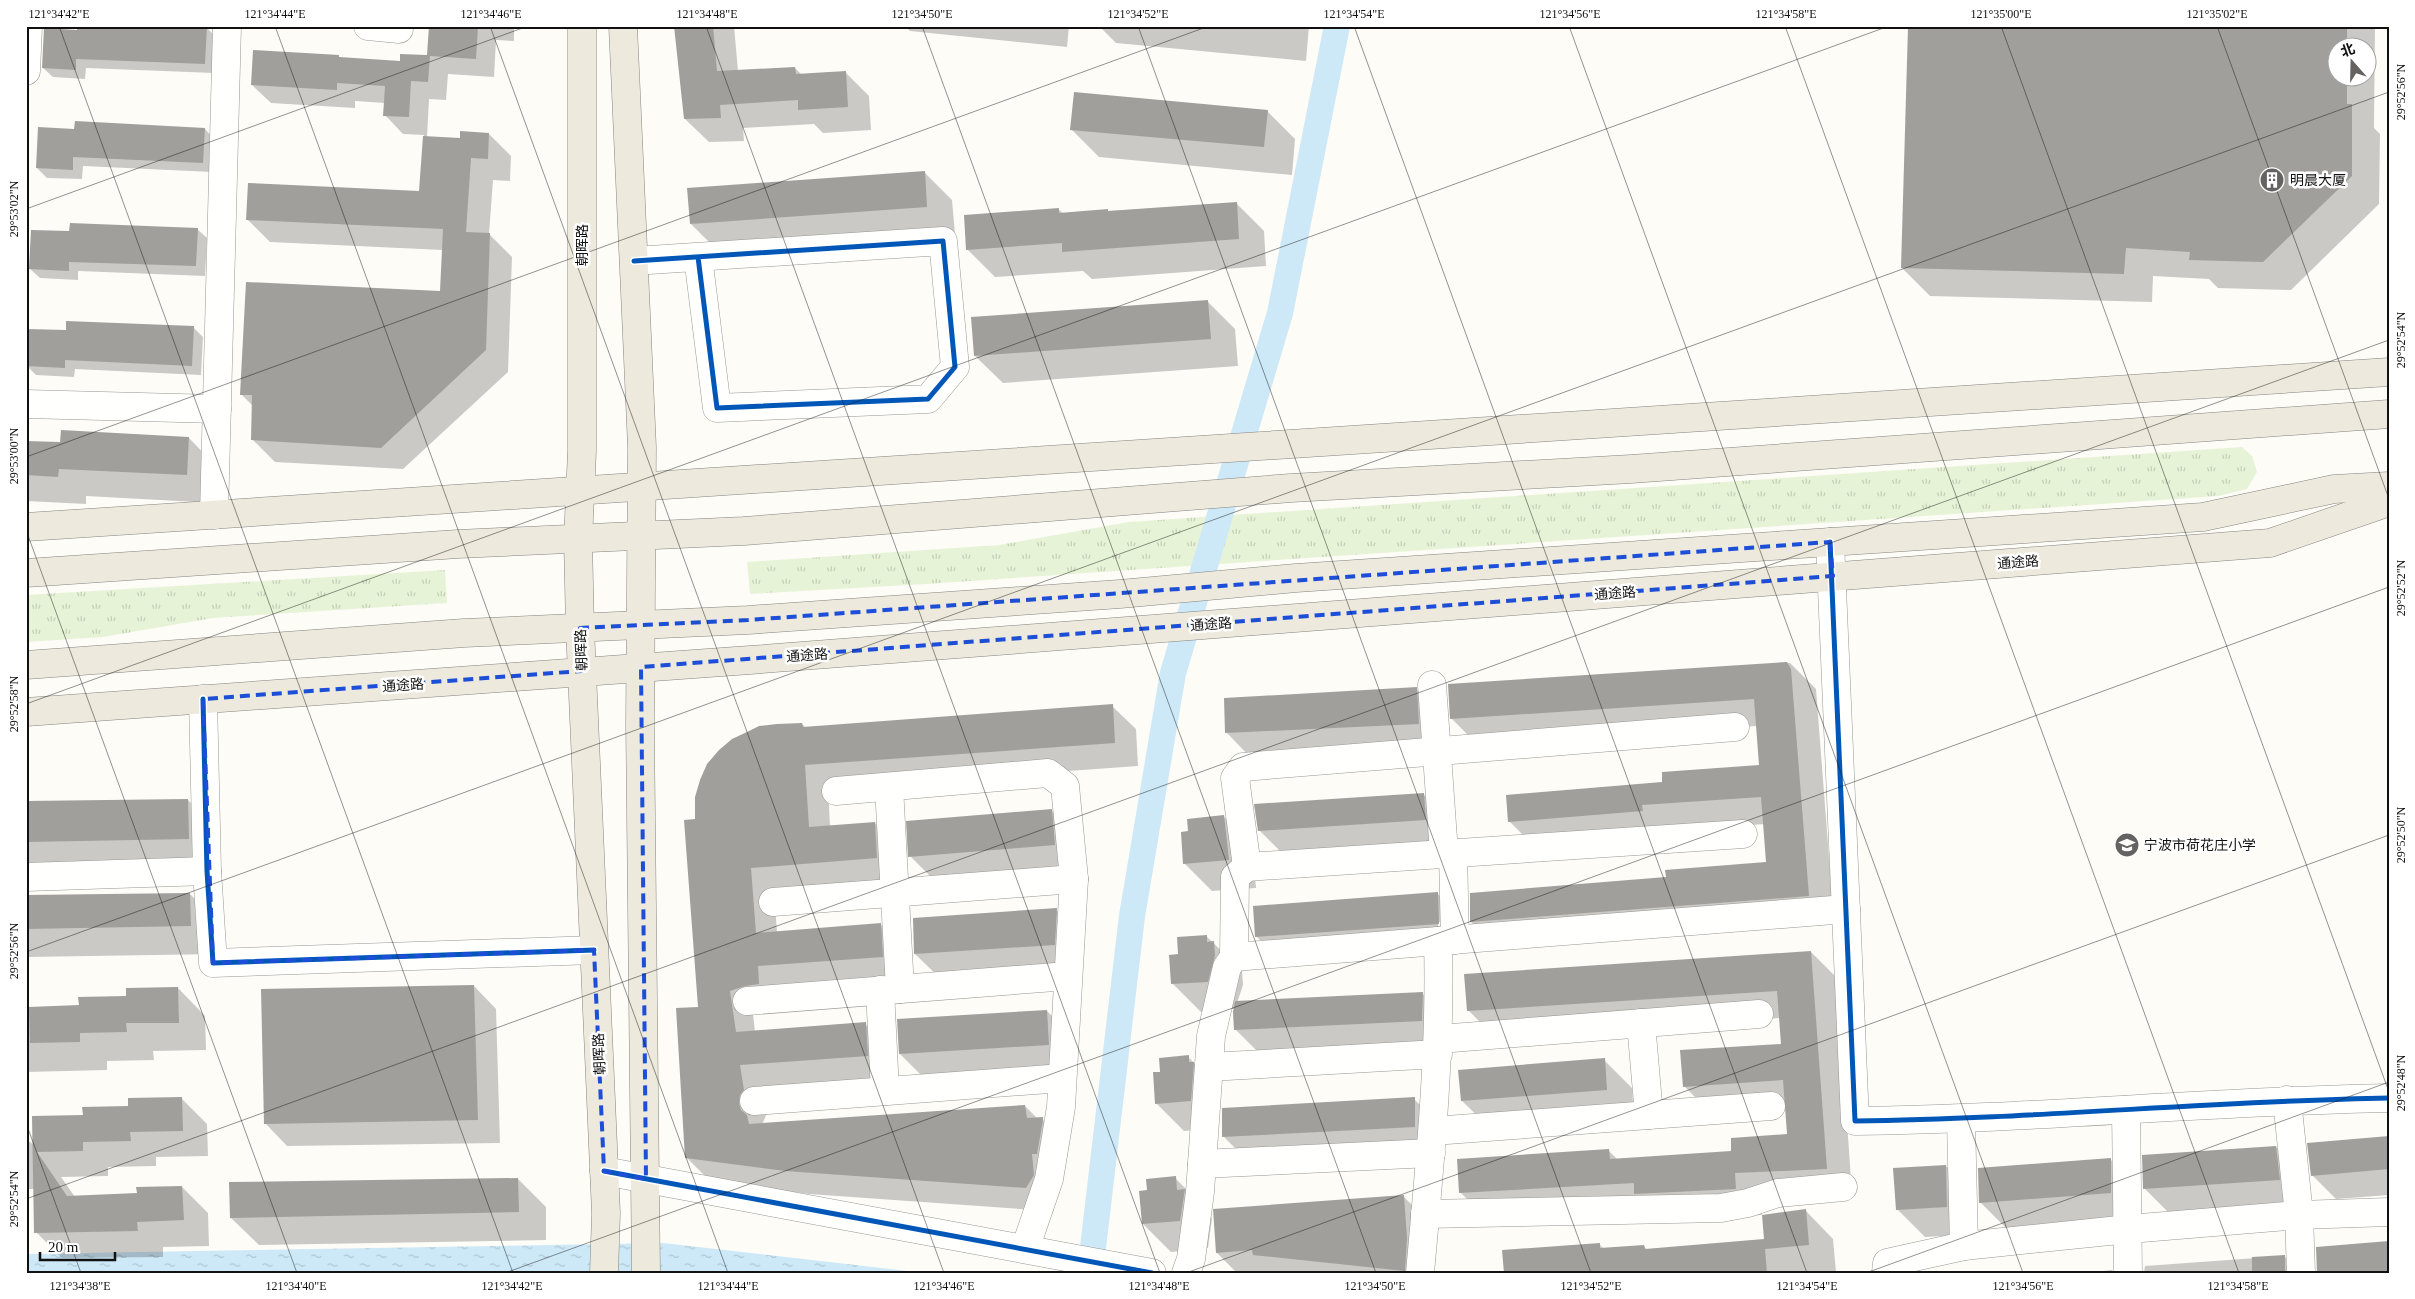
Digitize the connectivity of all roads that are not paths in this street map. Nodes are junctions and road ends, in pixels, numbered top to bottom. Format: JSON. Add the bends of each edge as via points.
{"nodes":[{"id":1,"x":28,"y":26,"type":"edge"},
{"id":2,"x":227,"y":26,"type":"edge"},
{"id":3,"x":368,"y":26,"type":"edge"},
{"id":4,"x":582,"y":26,"type":"edge"},
{"id":5,"x":622,"y":26,"type":"edge"},
{"id":6,"x":398,"y":29,"type":"dead end"},
{"id":7,"x":26,"y":71,"type":"edge"},
{"id":8,"x":698,"y":257,"type":"junction"},
{"id":9,"x":634,"y":261,"type":"junction"},
{"id":10,"x":2389,"y":372,"type":"edge"},
{"id":11,"x":26,"y":404,"type":"edge"},
{"id":12,"x":217,"y":409,"type":"junction"},
{"id":13,"x":2389,"y":414,"type":"edge"},
{"id":14,"x":2389,"y":486,"type":"edge"},
{"id":15,"x":642,"y":487,"type":"junction"},
{"id":16,"x":580,"y":491,"type":"junction"},
{"id":17,"x":2389,"y":502,"type":"edge"},
{"id":18,"x":214,"y":515,"type":"junction"},
{"id":19,"x":26,"y":528,"type":"edge"},
{"id":20,"x":642,"y":535,"type":"junction"},
{"id":21,"x":578,"y":540,"type":"junction"},
{"id":22,"x":1830,"y":542,"type":"junction"},
{"id":23,"x":26,"y":573,"type":"edge"},
{"id":24,"x":1833,"y":576,"type":"junction"},
{"id":25,"x":642,"y":625,"type":"junction"},
{"id":26,"x":580,"y":628,"type":"junction"},
{"id":27,"x":26,"y":664,"type":"edge"},
{"id":28,"x":641,"y":668,"type":"junction"},
{"id":29,"x":581,"y":672,"type":"junction"},
{"id":30,"x":1432,"y":685,"type":"dead end"},
{"id":31,"x":203,"y":699,"type":"junction"},
{"id":32,"x":26,"y":712,"type":"edge"},
{"id":33,"x":1735,"y":727,"type":"dead end"},
{"id":34,"x":1438,"y":751,"type":"junction"},
{"id":35,"x":889,"y":787,"type":"junction"},
{"id":36,"x":836,"y":791,"type":"dead end"},
{"id":37,"x":1743,"y":834,"type":"dead end"},
{"id":38,"x":1449,"y":853,"type":"junction"},
{"id":39,"x":1247,"y":866,"type":"junction"},
{"id":40,"x":207,"y":871,"type":"junction"},
{"id":41,"x":26,"y":878,"type":"edge"},
{"id":42,"x":1074,"y":879,"type":"junction"},
{"id":43,"x":895,"y":892,"type":"junction"},
{"id":44,"x":774,"y":902,"type":"dead end"},
{"id":45,"x":1846,"y":910,"type":"junction"},
{"id":46,"x":1447,"y":940,"type":"junction"},
{"id":47,"x":594,"y":950,"type":"junction"},
{"id":48,"x":1234,"y":957,"type":"junction"},
{"id":49,"x":1068,"y":976,"type":"junction"},
{"id":50,"x":890,"y":990,"type":"junction"},
{"id":51,"x":747,"y":1001,"type":"dead end"},
{"id":52,"x":1759,"y":1014,"type":"dead end"},
{"id":53,"x":1641,"y":1023,"type":"junction"},
{"id":54,"x":1438,"y":1046,"type":"junction"},
{"id":55,"x":1209,"y":1067,"type":"junction"},
{"id":56,"x":1062,"y":1078,"type":"junction"},
{"id":57,"x":885,"y":1091,"type":"junction"},
{"id":58,"x":2389,"y":1098,"type":"edge"},
{"id":59,"x":2287,"y":1100,"type":"junction"},
{"id":60,"x":754,"y":1101,"type":"dead end"},
{"id":61,"x":1771,"y":1106,"type":"dead end"},
{"id":62,"x":2126,"y":1110,"type":"junction"},
{"id":63,"x":1649,"y":1115,"type":"junction"},
{"id":64,"x":1961,"y":1120,"type":"junction"},
{"id":65,"x":1432,"y":1142,"type":"junction"},
{"id":66,"x":1202,"y":1164,"type":"junction"},
{"id":67,"x":604,"y":1171,"type":"junction"},
{"id":68,"x":1843,"y":1186,"type":"dead end"},
{"id":69,"x":646,"y":1192,"type":"junction"},
{"id":70,"x":2389,"y":1212,"type":"edge"},
{"id":71,"x":1425,"y":1214,"type":"junction"},
{"id":72,"x":2299,"y":1215,"type":"junction"},
{"id":73,"x":2129,"y":1229,"type":"junction"},
{"id":74,"x":1964,"y":1246,"type":"junction"},
{"id":75,"x":1032,"y":1250,"type":"junction"},
{"id":76,"x":1149,"y":1272,"type":"edge"},
{"id":77,"x":604,"y":1273,"type":"edge"},
{"id":78,"x":646,"y":1273,"type":"edge"},
{"id":79,"x":1186,"y":1273,"type":"edge"},
{"id":80,"x":1420,"y":1273,"type":"edge"},
{"id":81,"x":1886,"y":1273,"type":"edge"},
{"id":82,"x":2128,"y":1273,"type":"edge"},
{"id":83,"x":2301,"y":1273,"type":"edge"}],
"edges":[{"from":1,"to":7,"type":"street"},
{"from":2,"to":12,"type":"street"},
{"from":3,"to":6,"type":"street"},
{"from":4,"to":16,"type":"main road","name":"朝晖路"},
{"from":5,"to":9,"type":"main road"},
{"from":8,"to":8,"type":"street","via":[[942,241],[955,367],[928,399],[716,408]]},
{"from":8,"to":9,"type":"street"},
{"from":9,"to":15,"type":"main road"},
{"from":10,"to":15,"type":"main road"},
{"from":11,"to":12,"type":"street"},
{"from":12,"to":18,"type":"street"},
{"from":13,"to":20,"type":"main road","via":[[1630,469],[1291,488],[744,531]]},
{"from":14,"to":22,"type":"main road","via":[[2334,489],[2203,517]]},
{"from":15,"to":16,"type":"main road"},
{"from":15,"to":20,"type":"main road"},
{"from":16,"to":18,"type":"main road"},
{"from":16,"to":21,"type":"main road","name":"朝晖路"},
{"from":17,"to":24,"type":"main road","name":"通途路","via":[[2270,543]]},
{"from":18,"to":19,"type":"main road"},
{"from":20,"to":21,"type":"main road"},
{"from":20,"to":25,"type":"main road"},
{"from":21,"to":23,"type":"main road","via":[[458,544]]},
{"from":21,"to":26,"type":"main road","name":"朝晖路"},
{"from":22,"to":24,"type":"street"},
{"from":22,"to":25,"type":"main road"},
{"from":24,"to":28,"type":"main road","name":"通途路"},
{"from":24,"to":45,"type":"street"},
{"from":25,"to":26,"type":"main road"},
{"from":25,"to":28,"type":"main road"},
{"from":26,"to":27,"type":"main road","via":[[464,633]]},
{"from":26,"to":29,"type":"main road","name":"朝晖路"},
{"from":28,"to":29,"type":"main road","name":"通途路"},
{"from":28,"to":69,"type":"main road"},
{"from":29,"to":31,"type":"main road","name":"通途路"},
{"from":29,"to":47,"type":"main road","name":"朝晖路"},
{"from":30,"to":34,"type":"street"},
{"from":31,"to":32,"type":"main road","name":"通途路"},
{"from":31,"to":40,"type":"street"},
{"from":33,"to":34,"type":"street"},
{"from":34,"to":38,"type":"street"},
{"from":34,"to":39,"type":"street","via":[[1243,767],[1234,778]]},
{"from":35,"to":36,"type":"street"},
{"from":35,"to":42,"type":"street","via":[[1048,773],[1065,786]]},
{"from":35,"to":43,"type":"street"},
{"from":37,"to":38,"type":"street"},
{"from":38,"to":39,"type":"street"},
{"from":38,"to":46,"type":"street"},
{"from":39,"to":48,"type":"street","via":[[1235,877]]},
{"from":40,"to":41,"type":"street"},
{"from":40,"to":47,"type":"street","via":[[213,963]]},
{"from":42,"to":43,"type":"street"},
{"from":42,"to":49,"type":"street"},
{"from":43,"to":44,"type":"street"},
{"from":43,"to":50,"type":"street"},
{"from":45,"to":46,"type":"street"},
{"from":45,"to":64,"type":"street","via":[[1856,1121]]},
{"from":46,"to":48,"type":"street"},
{"from":46,"to":54,"type":"street"},
{"from":47,"to":67,"type":"main road","name":"朝晖路"},
{"from":48,"to":55,"type":"street","via":[[1227,967],[1211,1036]]},
{"from":49,"to":50,"type":"street"},
{"from":49,"to":56,"type":"street"},
{"from":50,"to":51,"type":"street"},
{"from":50,"to":57,"type":"street"},
{"from":52,"to":53,"type":"street"},
{"from":53,"to":54,"type":"street"},
{"from":53,"to":63,"type":"street"},
{"from":54,"to":55,"type":"street"},
{"from":54,"to":65,"type":"street"},
{"from":55,"to":66,"type":"street"},
{"from":56,"to":57,"type":"street"},
{"from":56,"to":75,"type":"street","via":[[1061,1107],[1049,1180]]},
{"from":57,"to":60,"type":"street"},
{"from":58,"to":59,"type":"street"},
{"from":59,"to":62,"type":"street"},
{"from":59,"to":72,"type":"street"},
{"from":61,"to":63,"type":"street"},
{"from":62,"to":64,"type":"street"},
{"from":62,"to":73,"type":"street"},
{"from":63,"to":65,"type":"street"},
{"from":64,"to":74,"type":"street"},
{"from":65,"to":66,"type":"street"},
{"from":65,"to":71,"type":"street"},
{"from":66,"to":79,"type":"street","via":[[1192,1259]]},
{"from":67,"to":69,"type":"street"},
{"from":67,"to":77,"type":"main road","name":"朝晖路"},
{"from":68,"to":71,"type":"street","via":[[1778,1193],[1721,1208]]},
{"from":69,"to":75,"type":"street"},
{"from":69,"to":78,"type":"main road"},
{"from":70,"to":72,"type":"street"},
{"from":71,"to":80,"type":"street"},
{"from":72,"to":73,"type":"street"},
{"from":72,"to":83,"type":"street"},
{"from":73,"to":74,"type":"street"},
{"from":73,"to":82,"type":"street"},
{"from":74,"to":81,"type":"street","via":[[1886,1263]]},
{"from":75,"to":76,"type":"street"}]}
